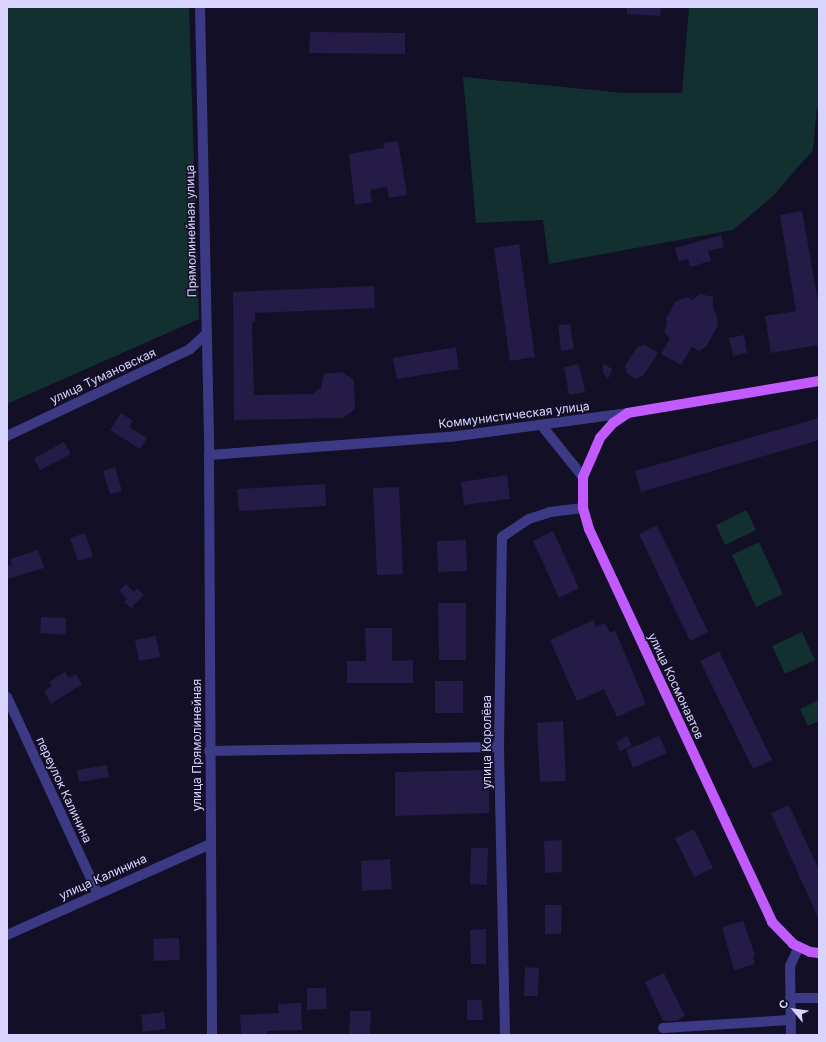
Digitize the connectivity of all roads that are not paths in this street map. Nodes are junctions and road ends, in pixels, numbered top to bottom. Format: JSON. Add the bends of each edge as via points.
{"nodes":[{"id":1,"x":200,"y":7,"type":"edge"},
{"id":2,"x":206,"y":334,"type":"junction"},
{"id":3,"x":819,"y":381,"type":"edge"},
{"id":4,"x":628,"y":413,"type":"junction"},
{"id":5,"x":542,"y":426,"type":"junction"},
{"id":6,"x":7,"y":436,"type":"edge"},
{"id":7,"x":209,"y":455,"type":"junction"},
{"id":8,"x":583,"y":477,"type":"junction"},
{"id":9,"x":583,"y":508,"type":"junction"},
{"id":10,"x":7,"y":697,"type":"edge"},
{"id":11,"x":499,"y":747,"type":"junction"},
{"id":12,"x":209,"y":751,"type":"junction"},
{"id":13,"x":210,"y":844,"type":"junction"},
{"id":14,"x":98,"y":894,"type":"junction"},
{"id":15,"x":7,"y":935,"type":"edge"},
{"id":16,"x":799,"y":947,"type":"junction"},
{"id":17,"x":819,"y":953,"type":"edge"},
{"id":18,"x":790,"y":998,"type":"junction"},
{"id":19,"x":819,"y":998,"type":"edge"},
{"id":20,"x":789,"y":1020,"type":"junction"},
{"id":21,"x":666,"y":1031,"type":"edge"},
{"id":22,"x":212,"y":1035,"type":"edge"},
{"id":23,"x":505,"y":1035,"type":"edge"},
{"id":24,"x":791,"y":1035,"type":"edge"}],
"edges":[{"from":1,"to":2,"type":"street","name":"Прямолинейная улица"},
{"from":2,"to":6,"type":"street","name":"улица Тумановская","via":[[190,349]]},
{"from":2,"to":7,"type":"street","name":"Прямолинейная улица"},
{"from":3,"to":4,"type":"main road","name":"Коммунистическая улица"},
{"from":4,"to":5,"type":"street","name":"Коммунистическая улица"},
{"from":4,"to":8,"type":"main road","name":"улица Космонавтов","via":[[613,423],[600,438]]},
{"from":5,"to":7,"type":"street","name":"Коммунистическая улица","via":[[375,444]]},
{"from":5,"to":8,"type":"street"},
{"from":7,"to":12,"type":"street","name":"улица Прямолинейная"},
{"from":8,"to":9,"type":"main road","name":"улица Космонавтов"},
{"from":9,"to":11,"type":"street","name":"улица Королёва","via":[[550,512],[529,519],[502,537]]},
{"from":9,"to":16,"type":"main road","name":"улица Космонавтов","via":[[589,529],[772,922],[782,934]]},
{"from":10,"to":14,"type":"street","name":"переулок Калинина"},
{"from":11,"to":12,"type":"street"},
{"from":11,"to":23,"type":"street","name":"улица Королёва"},
{"from":12,"to":13,"type":"street","name":"улица Прямолинейная"},
{"from":13,"to":14,"type":"street","name":"улица Калинина"},
{"from":13,"to":22,"type":"street","name":"улица Прямолинейная"},
{"from":14,"to":15,"type":"street","name":"улица Калинина"},
{"from":16,"to":17,"type":"main road","name":"улица Космонавтов"},
{"from":16,"to":18,"type":"street","via":[[790,966]]},
{"from":18,"to":19,"type":"street"},
{"from":18,"to":20,"type":"street"},
{"from":20,"to":21,"type":"street"},
{"from":20,"to":24,"type":"street"}]}
